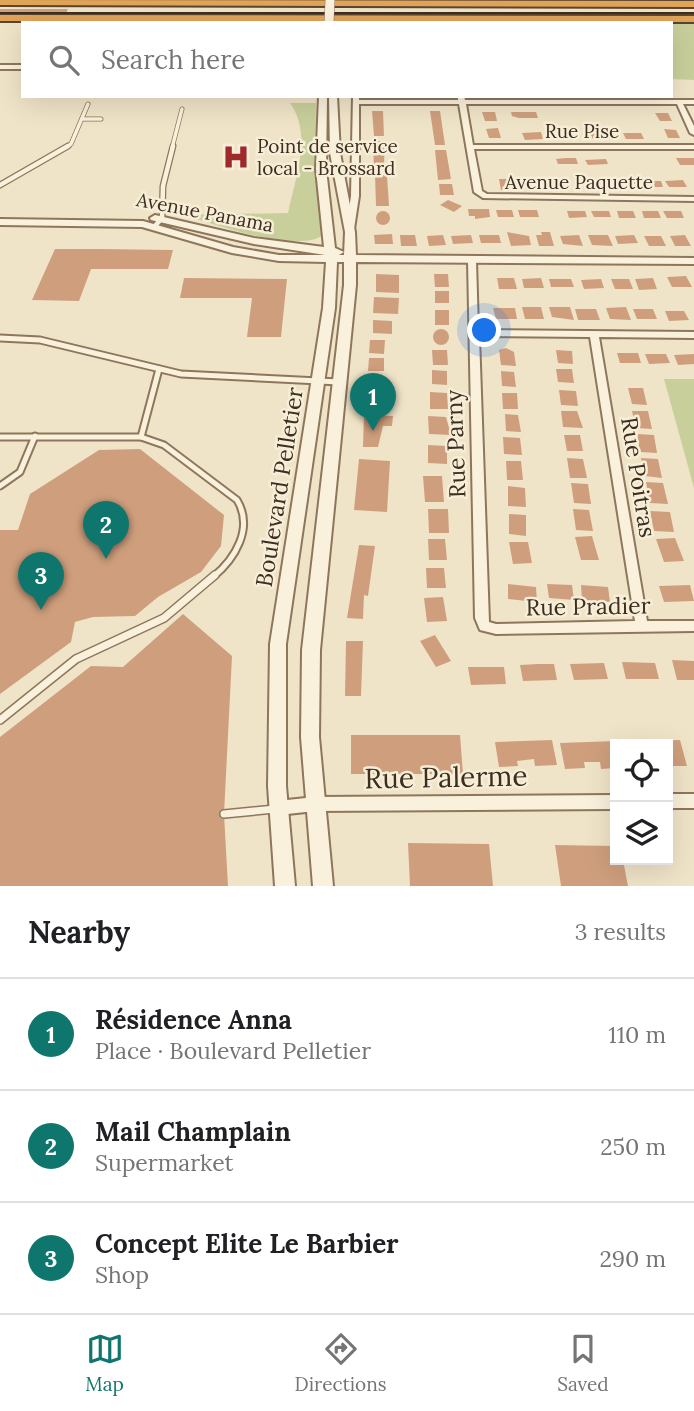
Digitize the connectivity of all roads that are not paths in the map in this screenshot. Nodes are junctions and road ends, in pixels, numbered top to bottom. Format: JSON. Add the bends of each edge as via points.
{"nodes":[{"id":1,"x":56,"y":0,"type":"edge"},
{"id":2,"x":330,"y":0,"type":"edge"},
{"id":3,"x":0,"y":2,"type":"edge"},
{"id":4,"x":89,"y":3,"type":"junction"},
{"id":5,"x":694,"y":5,"type":"edge"},
{"id":6,"x":302,"y":17,"type":"junction"},
{"id":7,"x":0,"y":18,"type":"edge"},
{"id":8,"x":694,"y":19,"type":"edge"},
{"id":9,"x":227,"y":21,"type":"edge"},
{"id":10,"x":329,"y":21,"type":"edge"},
{"id":11,"x":0,"y":26,"type":"edge"},
{"id":12,"x":21,"y":26,"type":"edge"},
{"id":13,"x":0,"y":67,"type":"edge"},
{"id":14,"x":21,"y":67,"type":"edge"},
{"id":15,"x":323,"y":98,"type":"edge"},
{"id":16,"x":333,"y":98,"type":"edge"},
{"id":17,"x":356,"y":99,"type":"edge"},
{"id":18,"x":461,"y":99,"type":"edge"},
{"id":19,"x":551,"y":99,"type":"edge"},
{"id":20,"x":637,"y":99,"type":"edge"},
{"id":21,"x":679,"y":102,"type":"junction"},
{"id":22,"x":694,"y":102,"type":"edge"},
{"id":23,"x":88,"y":104,"type":"dead end"},
{"id":24,"x":182,"y":109,"type":"dead end"},
{"id":25,"x":82,"y":119,"type":"junction"},
{"id":26,"x":101,"y":119,"type":"dead end"},
{"id":27,"x":694,"y":133,"type":"edge"},
{"id":28,"x":471,"y":147,"type":"junction"},
{"id":29,"x":694,"y":147,"type":"edge"},
{"id":30,"x":0,"y":185,"type":"edge"},
{"id":31,"x":694,"y":199,"type":"edge"},
{"id":32,"x":0,"y":215,"type":"edge"},
{"id":33,"x":0,"y":222,"type":"edge"},
{"id":34,"x":159,"y":222,"type":"junction"},
{"id":35,"x":349,"y":232,"type":"junction"},
{"id":36,"x":332,"y":255,"type":"junction"},
{"id":37,"x":353,"y":258,"type":"junction"},
{"id":38,"x":472,"y":260,"type":"junction"},
{"id":39,"x":694,"y":261,"type":"edge"},
{"id":40,"x":473,"y":334,"type":"junction"},
{"id":41,"x":594,"y":334,"type":"junction"},
{"id":42,"x":694,"y":335,"type":"edge"},
{"id":43,"x":0,"y":338,"type":"edge"},
{"id":44,"x":159,"y":369,"type":"junction"},
{"id":45,"x":319,"y":380,"type":"junction"},
{"id":46,"x":340,"y":382,"type":"junction"},
{"id":47,"x":35,"y":436,"type":"junction"},
{"id":48,"x":0,"y":437,"type":"edge"},
{"id":49,"x":141,"y":437,"type":"junction"},
{"id":50,"x":0,"y":486,"type":"edge"},
{"id":51,"x":484,"y":626,"type":"joint"},
{"id":52,"x":642,"y":626,"type":"junction"},
{"id":53,"x":694,"y":626,"type":"edge"},
{"id":54,"x":0,"y":720,"type":"edge"},
{"id":55,"x":673,"y":801,"type":"edge"},
{"id":56,"x":694,"y":801,"type":"edge"},
{"id":57,"x":610,"y":802,"type":"edge"},
{"id":58,"x":315,"y":804,"type":"junction"},
{"id":59,"x":278,"y":808,"type":"junction"},
{"id":60,"x":224,"y":814,"type":"dead end"},
{"id":61,"x":285,"y":886,"type":"edge"},
{"id":62,"x":323,"y":886,"type":"edge"}],
"edges":[{"from":1,"to":4,"type":"highway"},
{"from":2,"to":10,"type":"street","bridge":true},
{"from":3,"to":4,"type":"highway"},
{"from":4,"to":5,"type":"highway"},
{"from":6,"to":7,"type":"highway"},
{"from":6,"to":8,"type":"highway"},
{"from":6,"to":9,"type":"highway"},
{"from":11,"to":12,"type":"highway"},
{"from":13,"to":14,"type":"street"},
{"from":15,"to":36,"type":"street","name":"Boulevard Pelletier","via":[[321,169]]},
{"from":16,"to":35,"type":"street","name":"Boulevard Pelletier","via":[[335,153]]},
{"from":17,"to":18,"type":"street"},
{"from":17,"to":35,"type":"street","name":"Boulevard Pelletier","via":[[355,196]]},
{"from":18,"to":19,"type":"street"},
{"from":18,"to":28,"type":"street","name":"Avenue Paquette"},
{"from":19,"to":20,"type":"street"},
{"from":20,"to":21,"type":"street"},
{"from":21,"to":22,"type":"street"},
{"from":21,"to":27,"type":"street"},
{"from":23,"to":25,"type":"lane"},
{"from":24,"to":34,"type":"lane"},
{"from":25,"to":26,"type":"lane"},
{"from":25,"to":30,"type":"lane","via":[[71,144]]},
{"from":28,"to":29,"type":"street","name":"Rue Pise"},
{"from":28,"to":31,"type":"street","name":"Avenue Paquette","via":[[478,192],[486,196]]},
{"from":32,"to":34,"type":"street","name":"Avenue Panama","via":[[139,215]]},
{"from":33,"to":34,"type":"street","name":"Avenue Panama"},
{"from":34,"to":36,"type":"street","name":"Avenue Panama"},
{"from":35,"to":37,"type":"street","name":"Boulevard Pelletier"},
{"from":36,"to":37,"type":"street","name":"Avenue Panama"},
{"from":36,"to":45,"type":"street","name":"Boulevard Pelletier"},
{"from":37,"to":38,"type":"street","name":"Avenue Panama"},
{"from":37,"to":46,"type":"street","name":"Boulevard Pelletier"},
{"from":38,"to":39,"type":"street","name":"Avenue Panama"},
{"from":38,"to":40,"type":"street","name":"Rue Parny"},
{"from":40,"to":41,"type":"street"},
{"from":40,"to":51,"type":"street","name":"Rue Parny"},
{"from":41,"to":42,"type":"street"},
{"from":41,"to":52,"type":"street","name":"Rue Poitras"},
{"from":43,"to":44,"type":"lane","via":[[40,340]]},
{"from":44,"to":45,"type":"lane","via":[[236,378]]},
{"from":44,"to":49,"type":"lane"},
{"from":45,"to":46,"type":"lane"},
{"from":45,"to":59,"type":"street","name":"Boulevard Pelletier","via":[[278,644]]},
{"from":46,"to":58,"type":"street","name":"Boulevard Pelletier","via":[[311,650]]},
{"from":47,"to":48,"type":"lane"},
{"from":47,"to":49,"type":"lane"},
{"from":47,"to":50,"type":"lane","via":[[22,471]]},
{"from":49,"to":54,"type":"lane","via":[[164,445],[237,499],[243,510],[240,546],[229,564],[164,618],[76,659]]},
{"from":51,"to":52,"type":"street","name":"Rue Pradier"},
{"from":52,"to":53,"type":"street","name":"Rue Pradier"},
{"from":55,"to":56,"type":"street"},
{"from":57,"to":58,"type":"street","name":"Rue Palerme"},
{"from":58,"to":59,"type":"street","name":"Rue Palerme"},
{"from":58,"to":62,"type":"street","name":"Boulevard Pelletier"},
{"from":59,"to":60,"type":"lane"},
{"from":59,"to":61,"type":"street","name":"Boulevard Pelletier"}]}
